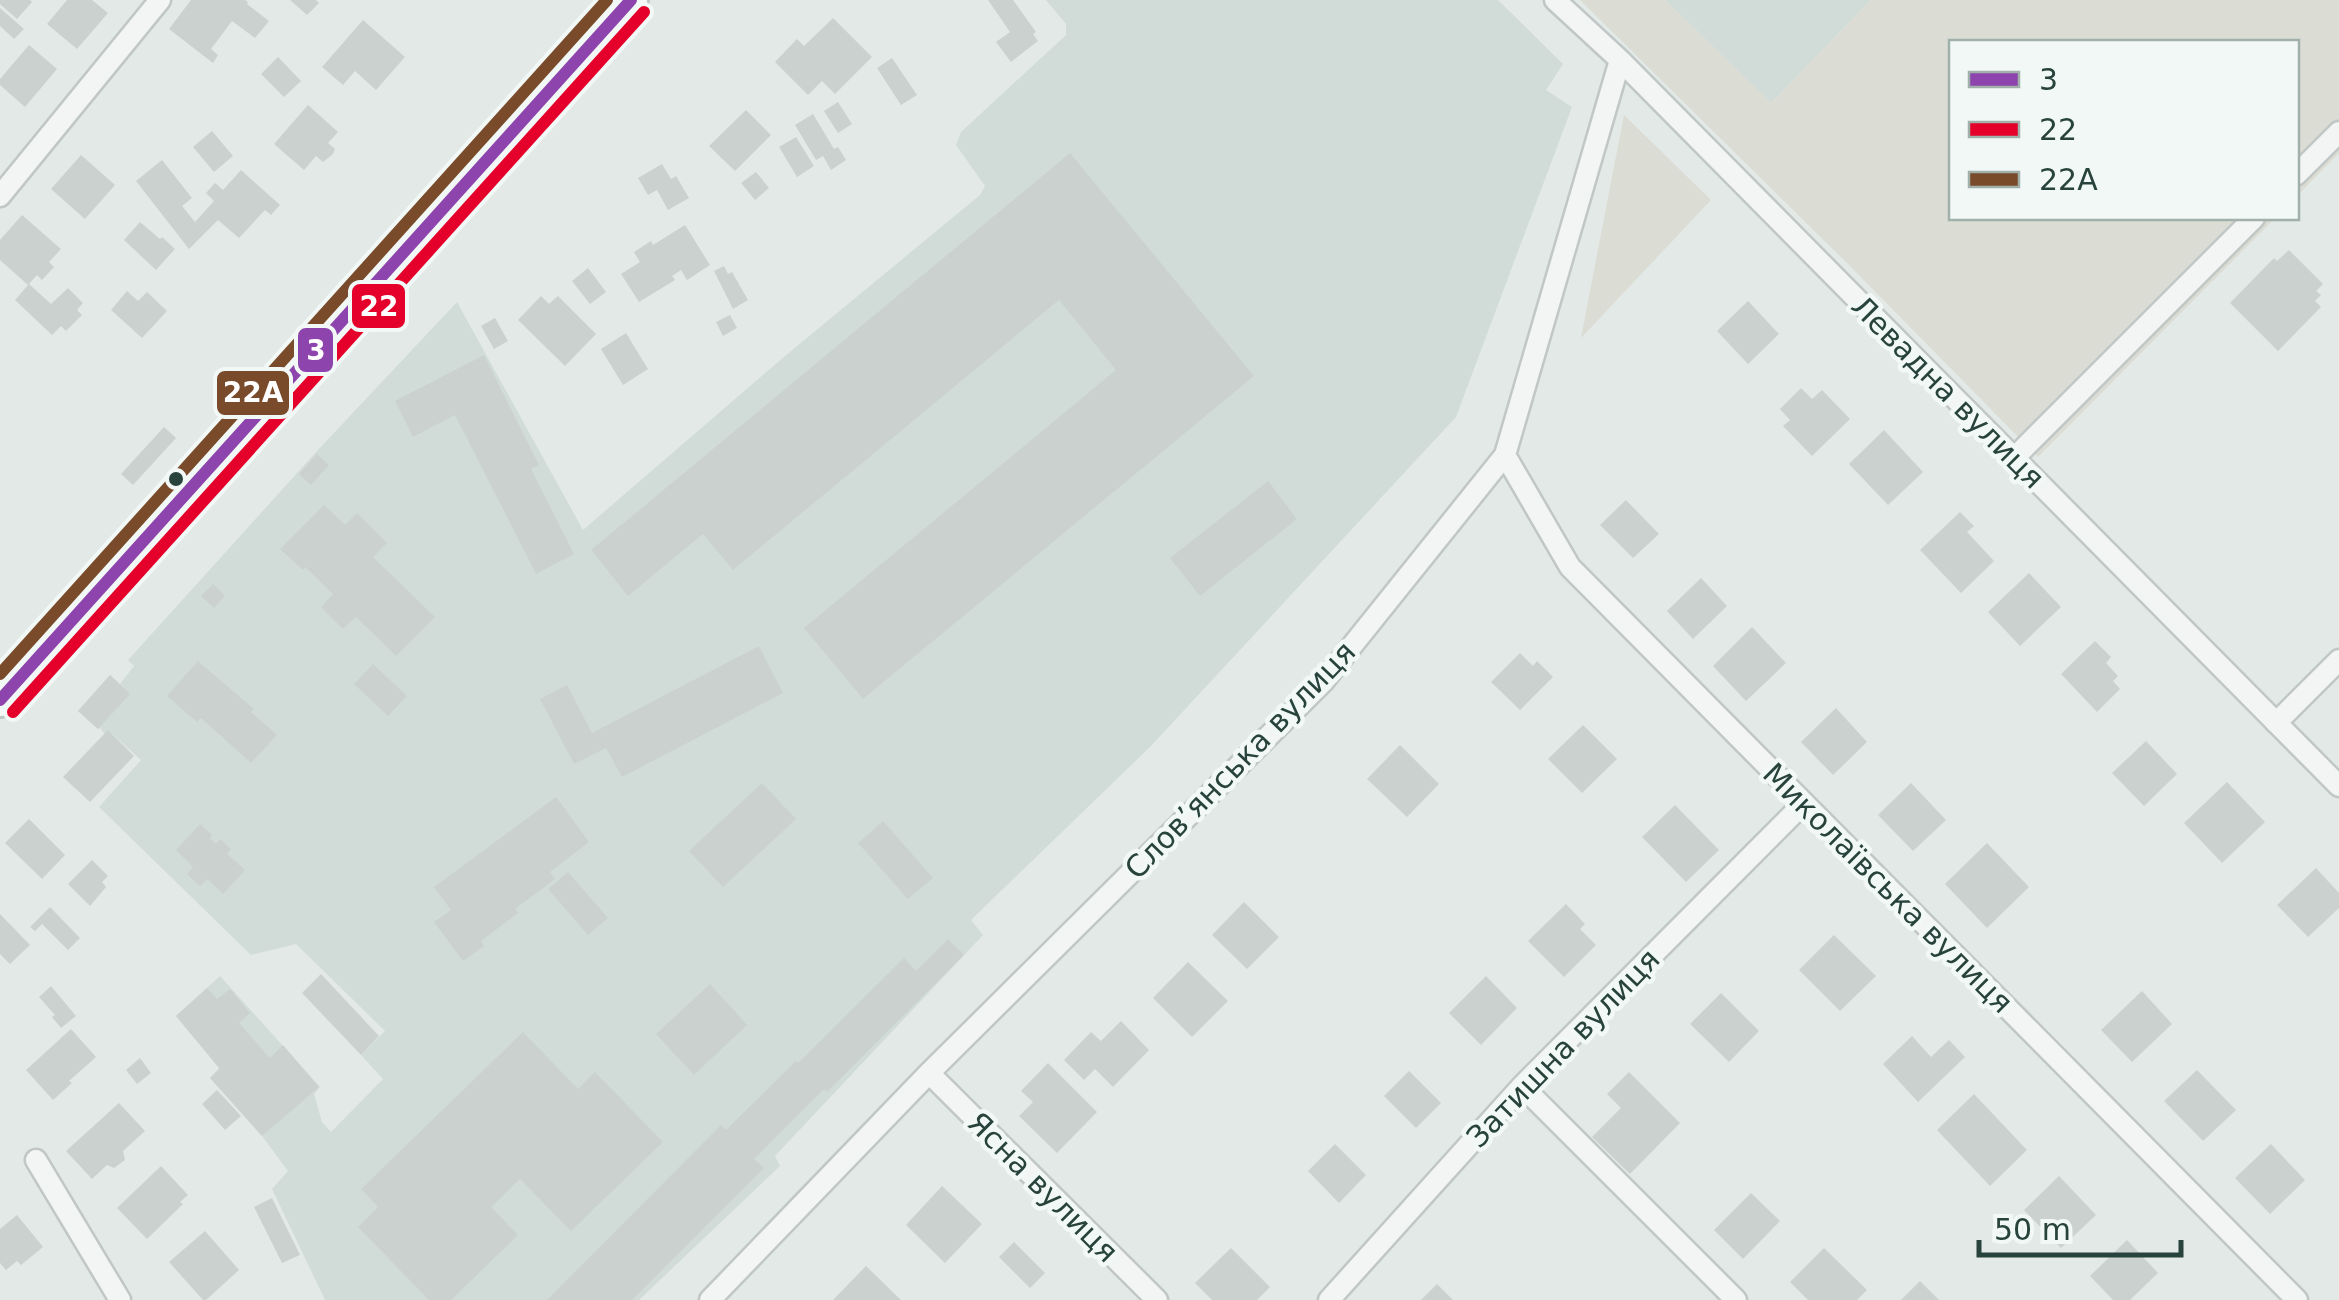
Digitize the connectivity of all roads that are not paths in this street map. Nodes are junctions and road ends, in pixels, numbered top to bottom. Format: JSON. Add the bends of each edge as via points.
{"nodes":[{"id":1,"x":160,"y":0,"type":"edge"},
{"id":2,"x":631,"y":0,"type":"edge"},
{"id":3,"x":1555,"y":0,"type":"edge"},
{"id":4,"x":1620,"y":60,"type":"junction"},
{"id":5,"x":2339,"y":132,"type":"edge"},
{"id":6,"x":2299,"y":171,"type":"edge"},
{"id":7,"x":0,"y":196,"type":"edge"},
{"id":8,"x":2252,"y":220,"type":"edge"},
{"id":9,"x":1505,"y":455,"type":"junction"},
{"id":10,"x":2013,"y":459,"type":"junction"},
{"id":11,"x":2339,"y":660,"type":"edge"},
{"id":12,"x":0,"y":700,"type":"edge"},
{"id":13,"x":2276,"y":723,"type":"junction"},
{"id":14,"x":2339,"y":786,"type":"edge"},
{"id":15,"x":1804,"y":803,"type":"junction"},
{"id":16,"x":929,"y":1073,"type":"junction"},
{"id":17,"x":1522,"y":1086,"type":"junction"},
{"id":18,"x":36,"y":1160,"type":"dead end"},
{"id":19,"x":120,"y":1300,"type":"edge"},
{"id":20,"x":710,"y":1300,"type":"edge"},
{"id":21,"x":1157,"y":1300,"type":"edge"},
{"id":22,"x":1328,"y":1300,"type":"edge"},
{"id":23,"x":1736,"y":1300,"type":"edge"},
{"id":24,"x":2296,"y":1300,"type":"edge"}],
"edges":[{"from":1,"to":7,"type":"street"},
{"from":2,"to":12,"type":"main road"},
{"from":3,"to":4,"type":"street","name":"Левадна вулиця"},
{"from":4,"to":9,"type":"street","name":"Словʼянська вулиця"},
{"from":4,"to":10,"type":"street","name":"Левадна вулиця"},
{"from":5,"to":6,"type":"street"},
{"from":8,"to":10,"type":"street"},
{"from":9,"to":15,"type":"street","name":"Миколаївська вулиця","via":[[1570,567]]},
{"from":9,"to":16,"type":"street","name":"Словʼянська вулиця","via":[[1323,682]]},
{"from":10,"to":13,"type":"street","name":"Левадна вулиця"},
{"from":11,"to":13,"type":"street"},
{"from":13,"to":14,"type":"street","name":"Левадна вулиця"},
{"from":15,"to":17,"type":"street","name":"Затишна вулиця"},
{"from":15,"to":24,"type":"street","name":"Миколаївська вулиця"},
{"from":16,"to":20,"type":"street","name":"Словʼянська вулиця"},
{"from":16,"to":21,"type":"street","name":"Ясна вулиця"},
{"from":17,"to":22,"type":"street","name":"Затишна вулиця"},
{"from":17,"to":23,"type":"street"},
{"from":18,"to":19,"type":"street"}]}
